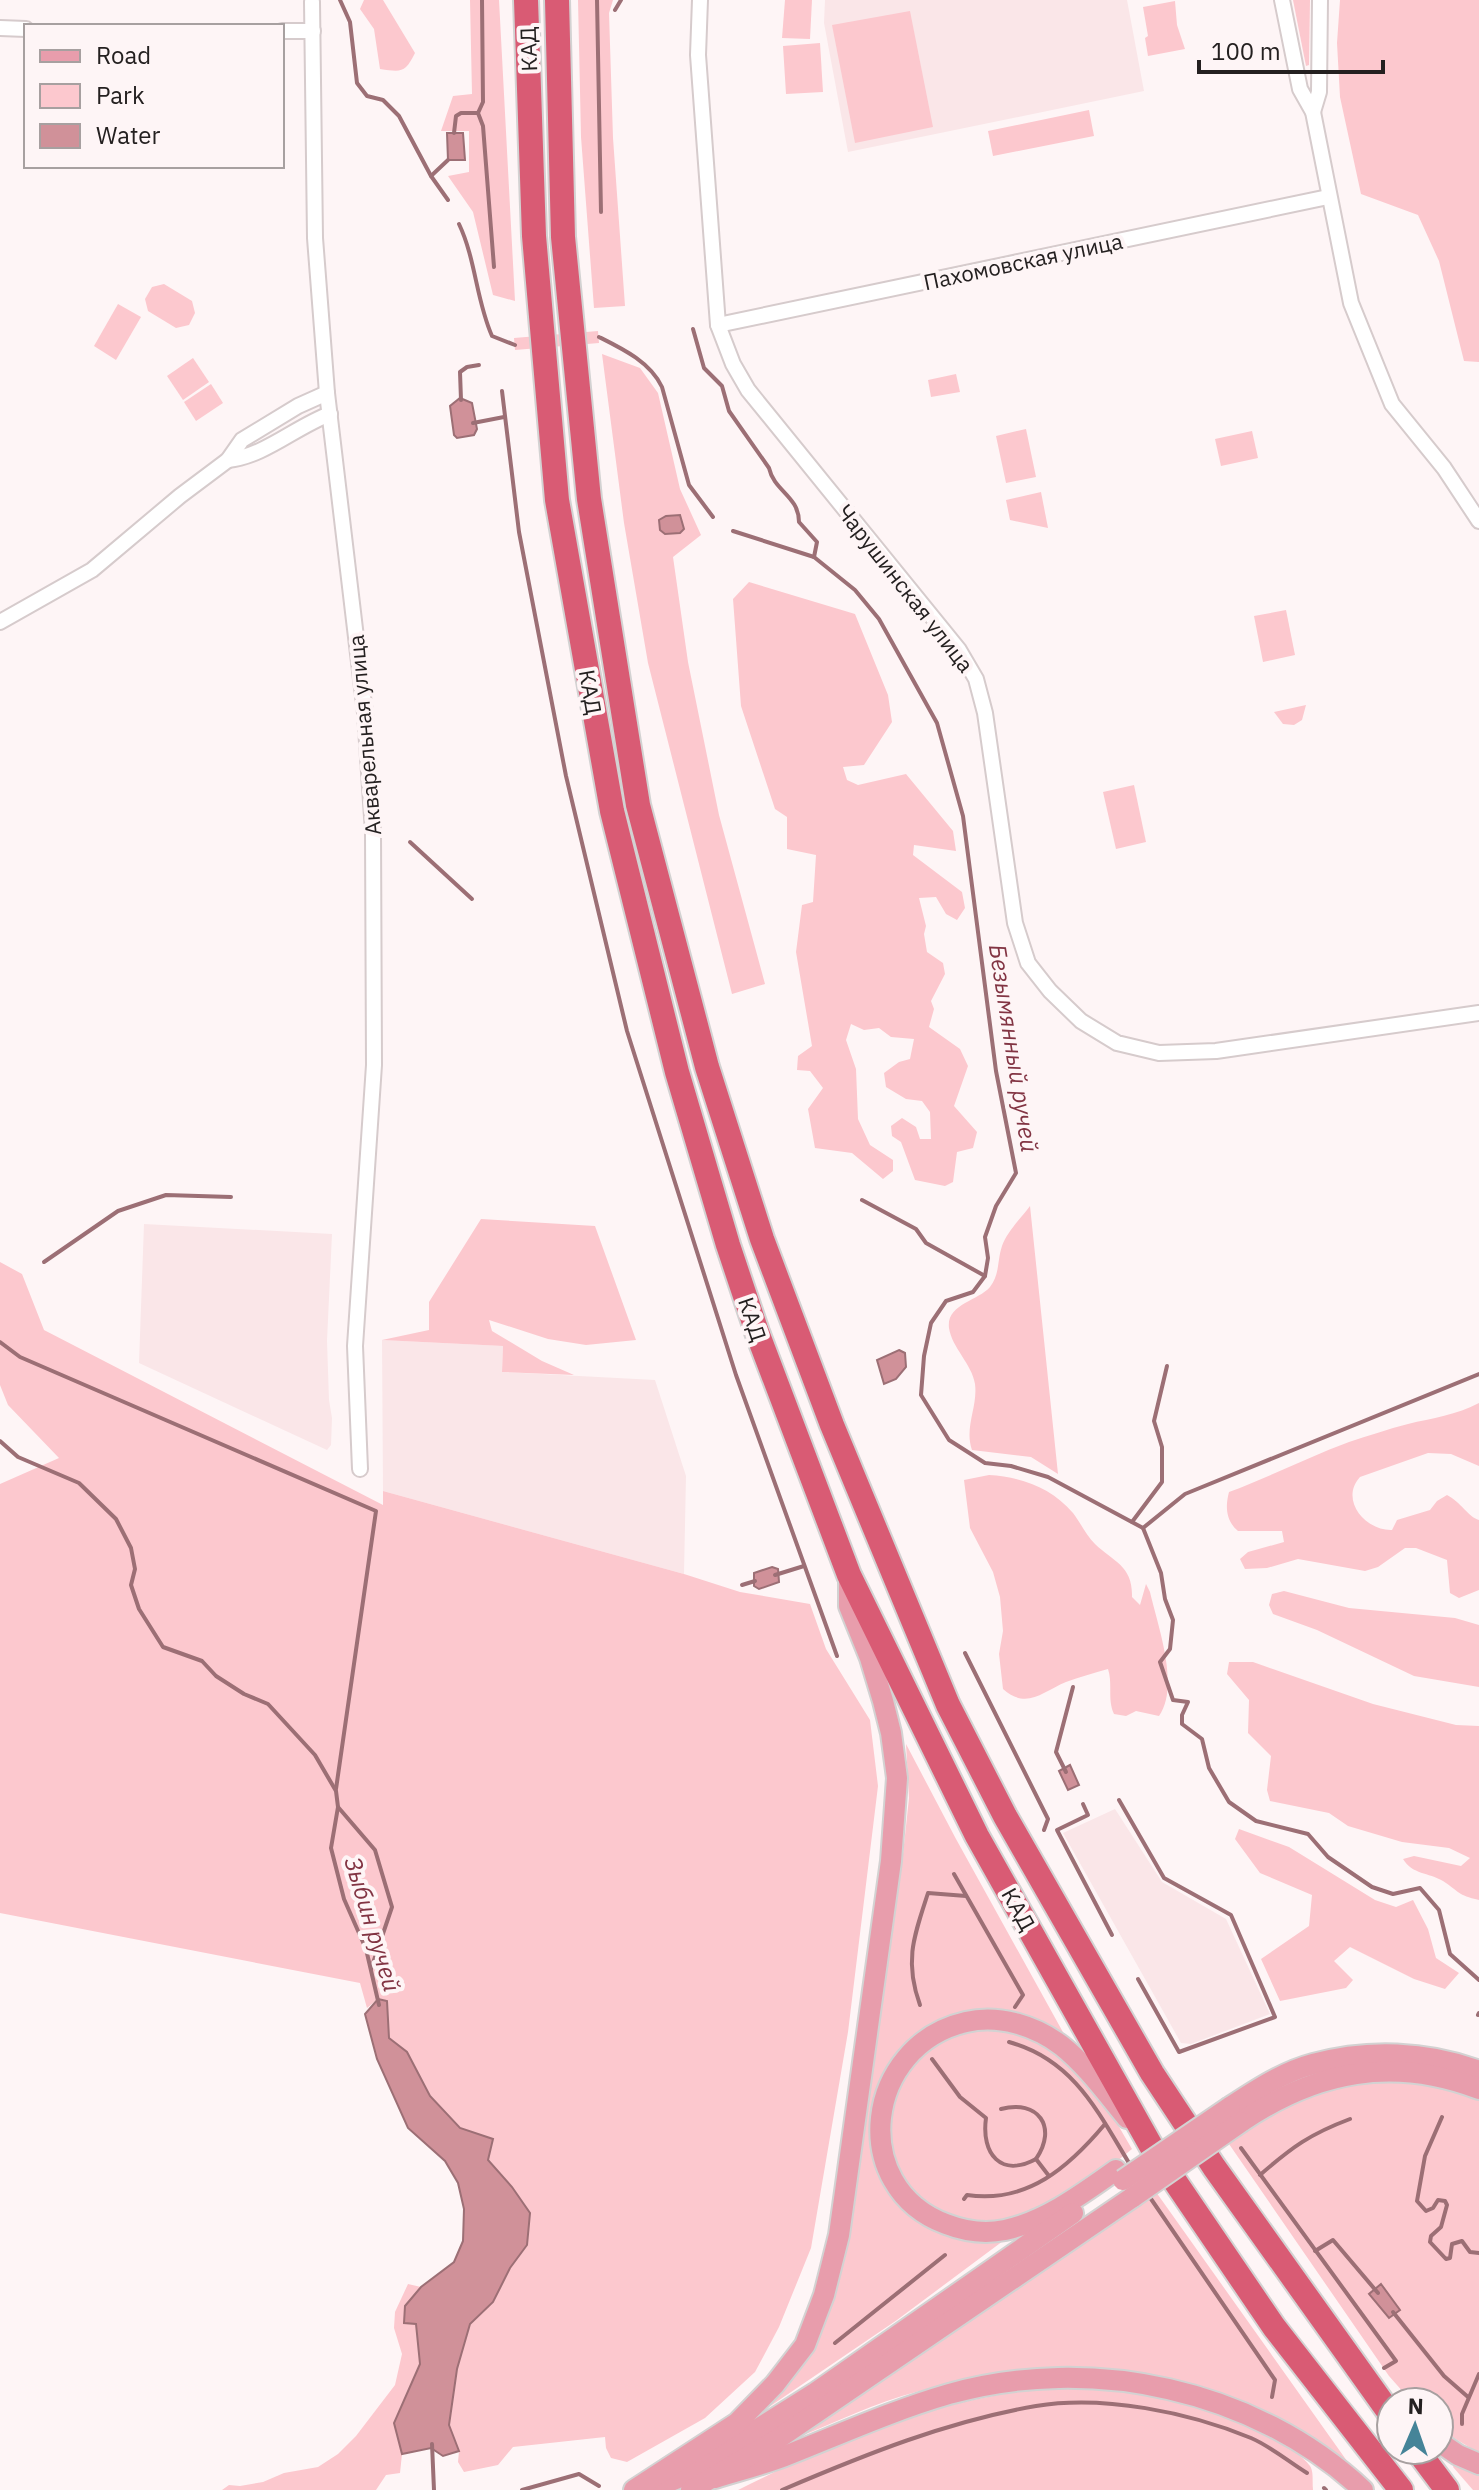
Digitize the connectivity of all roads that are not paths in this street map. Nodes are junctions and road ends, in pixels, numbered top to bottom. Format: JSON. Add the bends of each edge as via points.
{"nodes":[{"id":1,"x":526,"y":0,"type":"edge"},
{"id":2,"x":557,"y":0,"type":"edge"},
{"id":3,"x":700,"y":0,"type":"edge"},
{"id":4,"x":1282,"y":0,"type":"edge"},
{"id":5,"x":1320,"y":0,"type":"edge"},
{"id":6,"x":312,"y":2,"type":"dead end"},
{"id":7,"x":0,"y":28,"type":"edge"},
{"id":8,"x":24,"y":29,"type":"edge"},
{"id":9,"x":284,"y":31,"type":"edge"},
{"id":10,"x":313,"y":31,"type":"junction"},
{"id":11,"x":1313,"y":112,"type":"junction"},
{"id":12,"x":1328,"y":197,"type":"junction"},
{"id":13,"x":718,"y":325,"type":"junction"},
{"id":14,"x":327,"y":393,"type":"junction"},
{"id":15,"x":330,"y":414,"type":"junction"},
{"id":16,"x":228,"y":460,"type":"junction"},
{"id":17,"x":1479,"y":521,"type":"edge"},
{"id":18,"x":0,"y":622,"type":"edge"},
{"id":19,"x":1479,"y":1013,"type":"edge"},
{"id":20,"x":360,"y":1469,"type":"dead end"},
{"id":21,"x":849,"y":1575,"type":"junction"},
{"id":22,"x":1479,"y":2071,"type":"edge"},
{"id":23,"x":1479,"y":2089,"type":"edge"},
{"id":24,"x":1236,"y":2114,"type":"junction"},
{"id":25,"x":1151,"y":2146,"type":"junction"},
{"id":26,"x":1124,"y":2182,"type":"junction"},
{"id":27,"x":1345,"y":2354,"type":"junction"},
{"id":28,"x":1380,"y":2386,"type":"edge"},
{"id":29,"x":1375,"y":2394,"type":"edge"},
{"id":30,"x":1455,"y":2453,"type":"edge"},
{"id":31,"x":1479,"y":2464,"type":"edge"},
{"id":32,"x":1429,"y":2466,"type":"edge"},
{"id":33,"x":715,"y":2478,"type":"junction"},
{"id":34,"x":634,"y":2490,"type":"edge"},
{"id":35,"x":648,"y":2490,"type":"edge"},
{"id":36,"x":691,"y":2490,"type":"edge"},
{"id":37,"x":1363,"y":2490,"type":"edge"},
{"id":38,"x":1401,"y":2490,"type":"edge"},
{"id":39,"x":1447,"y":2490,"type":"edge"}],
"edges":[{"from":1,"to":21,"type":"highway","name":"КАД","via":[[534,236],[557,500],[612,811],[677,1072],[728,1245]]},
{"from":2,"to":27,"type":"highway","name":"КАД","via":[[563,237],[587,484],[638,805],[707,1067],[762,1239],[948,1705],[1005,1816],[1152,2073]]},
{"from":3,"to":13,"type":"street","name":"Чарушинская улица","via":[[698,55]]},
{"from":4,"to":11,"type":"street","via":[[1300,89]]},
{"from":5,"to":11,"type":"street","via":[[1319,92]]},
{"from":6,"to":10,"type":"street","name":"Акварельная улица"},
{"from":7,"to":8,"type":"street"},
{"from":9,"to":10,"type":"street"},
{"from":10,"to":14,"type":"street","name":"Акварельная улица","via":[[315,238]]},
{"from":11,"to":12,"type":"street"},
{"from":12,"to":13,"type":"street","name":"Пахомовская улица"},
{"from":12,"to":17,"type":"street","via":[[1351,303],[1392,404]]},
{"from":13,"to":19,"type":"street","name":"Чарушинская улица","via":[[748,390],[959,650],[976,679],[1015,923],[1028,963],[1081,1021],[1117,1043],[1159,1053],[1202,1052]]},
{"from":14,"to":15,"type":"street","name":"Акварельная улица"},
{"from":14,"to":16,"type":"street","via":[[242,440]]},
{"from":15,"to":16,"type":"street","via":[[251,455]]},
{"from":15,"to":20,"type":"street","name":"Акварельная улица","via":[[365,713],[373,832],[374,1065],[355,1346]]},
{"from":16,"to":18,"type":"street","via":[[92,570]]},
{"from":21,"to":25,"type":"highway","name":"КАД","via":[[977,1836]]},
{"from":21,"to":34,"type":"main road","via":[[849,1606],[883,1701],[897,1778],[891,1861],[839,2235],[805,2345],[775,2384],[737,2423]]},
{"from":22,"to":24,"type":"main road","via":[[1430,2057],[1347,2056],[1311,2064],[1263,2085]]},
{"from":23,"to":24,"type":"main road","via":[[1417,2072],[1354,2074],[1316,2082]]},
{"from":24,"to":26,"type":"main road","bridge":true},
{"from":24,"to":26,"type":"main road","bridge":true,"via":[[1187,2136]]},
{"from":25,"to":26,"type":"main road","via":[[1062,2046],[1004,2020],[954,2024],[929,2036],[905,2057],[887,2089],[880,2136],[888,2167],[916,2208],[936,2220],[959,2229],[1003,2230]]},
{"from":25,"to":38,"type":"highway","name":"КАД","via":[[1274,2327]]},
{"from":26,"to":33,"type":"main road","via":[[776,2440]]},
{"from":26,"to":35,"type":"main road","via":[[815,2393],[683,2476]]},
{"from":27,"to":28,"type":"main road"},
{"from":27,"to":29,"type":"highway","name":"КАД"},
{"from":30,"to":31,"type":"main road"},
{"from":32,"to":39,"type":"highway"},
{"from":33,"to":36,"type":"main road"},
{"from":33,"to":37,"type":"main road","via":[[952,2393],[1026,2381],[1106,2379],[1202,2396],[1240,2411],[1338,2467]]}]}
